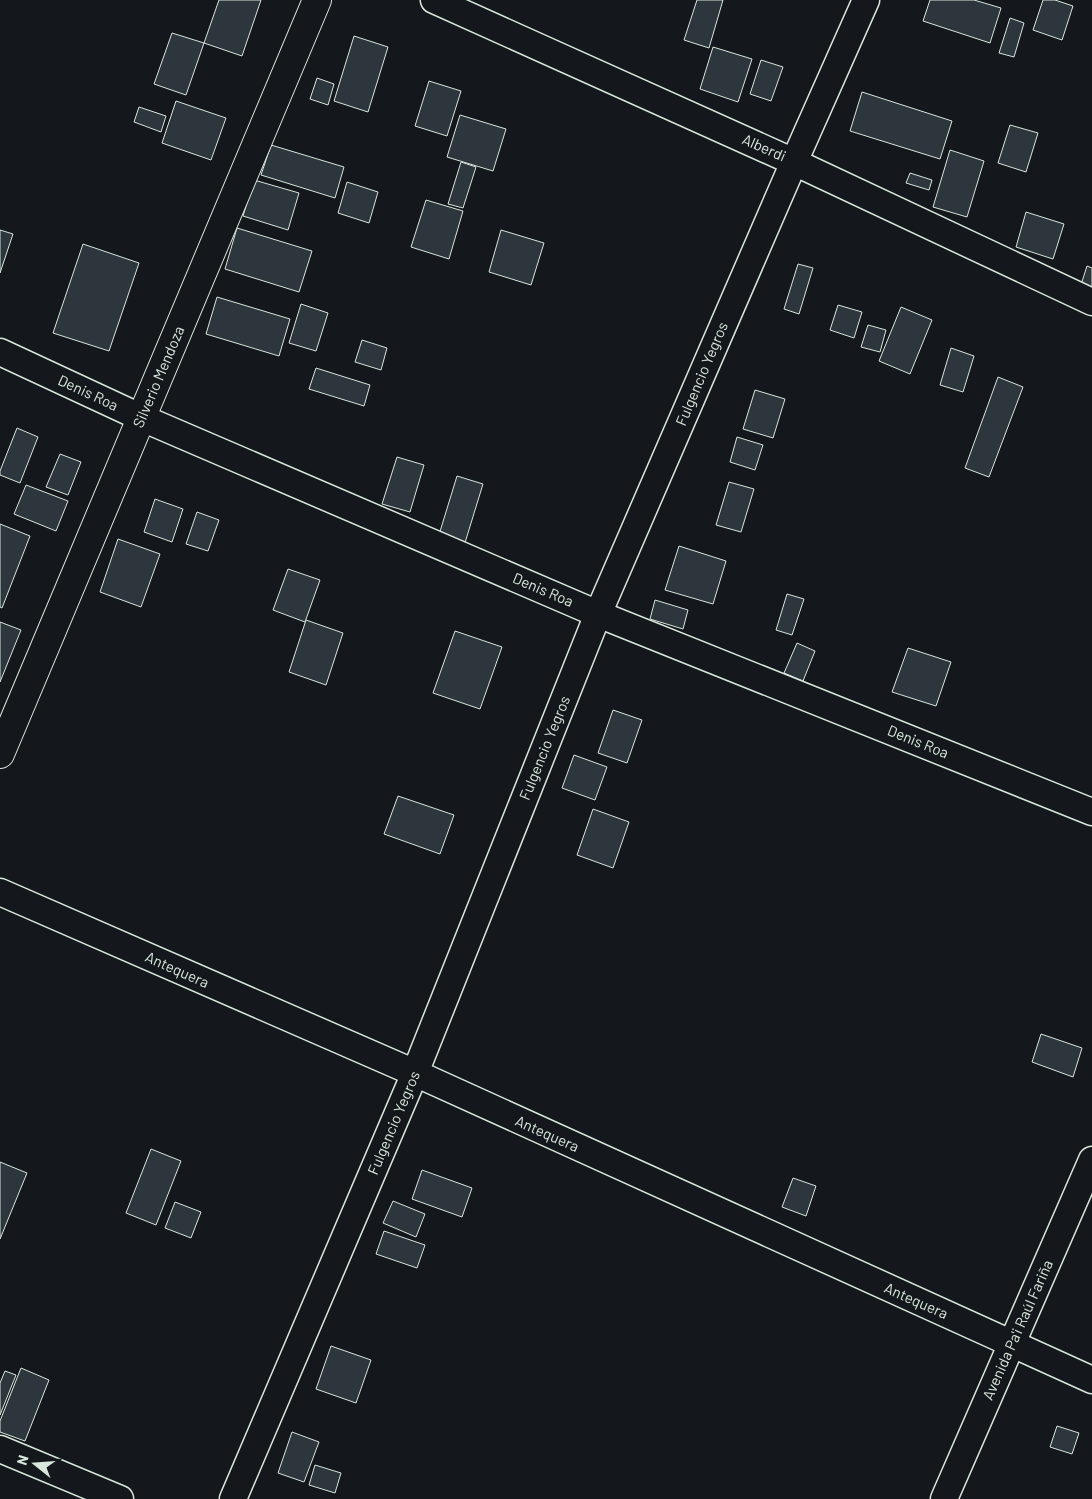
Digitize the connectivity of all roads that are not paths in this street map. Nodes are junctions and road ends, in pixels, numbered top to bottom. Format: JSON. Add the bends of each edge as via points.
{"nodes":[{"id":1,"x":317,"y":0,"type":"edge"},
{"id":2,"x":434,"y":0,"type":"edge"},
{"id":3,"x":866,"y":0,"type":"edge"},
{"id":4,"x":794,"y":162,"type":"junction"},
{"id":5,"x":1092,"y":302,"type":"edge"},
{"id":6,"x":0,"y":352,"type":"edge"},
{"id":7,"x":142,"y":418,"type":"junction"},
{"id":8,"x":598,"y":614,"type":"junction"},
{"id":9,"x":0,"y":754,"type":"edge"},
{"id":10,"x":1092,"y":812,"type":"edge"},
{"id":11,"x":0,"y":892,"type":"edge"},
{"id":12,"x":415,"y":1074,"type":"junction"},
{"id":13,"x":1092,"y":1160,"type":"edge"},
{"id":14,"x":1012,"y":1344,"type":"junction"},
{"id":15,"x":1092,"y":1380,"type":"edge"},
{"id":16,"x":0,"y":1448,"type":"edge"},
{"id":17,"x":120,"y":1499,"type":"edge"},
{"id":18,"x":233,"y":1499,"type":"edge"},
{"id":19,"x":944,"y":1499,"type":"edge"}],
"edges":[{"from":1,"to":7,"type":"highway","name":"Silverio Mendoza"},
{"from":2,"to":4,"type":"street","name":"Alberdi"},
{"from":3,"to":4,"type":"street","name":"Fulgencio Yegros"},
{"from":4,"to":5,"type":"street","name":"Alberdi"},
{"from":4,"to":8,"type":"street","name":"Fulgencio Yegros"},
{"from":6,"to":7,"type":"street","name":"Denis Roa"},
{"from":7,"to":8,"type":"street","name":"Denis Roa"},
{"from":7,"to":9,"type":"highway","name":"Silverio Mendoza"},
{"from":8,"to":10,"type":"street","name":"Denis Roa"},
{"from":8,"to":12,"type":"street","name":"Fulgencio Yegros"},
{"from":11,"to":12,"type":"street","name":"Antequera"},
{"from":12,"to":14,"type":"street","name":"Antequera"},
{"from":12,"to":18,"type":"street","name":"Fulgencio Yegros"},
{"from":13,"to":14,"type":"street","name":"Avenida Pa'i Raúl Fariña"},
{"from":14,"to":15,"type":"street","name":"Antequera"},
{"from":14,"to":19,"type":"street","name":"Avenida Pa'i Raúl Fariña"},
{"from":16,"to":17,"type":"street"}]}
